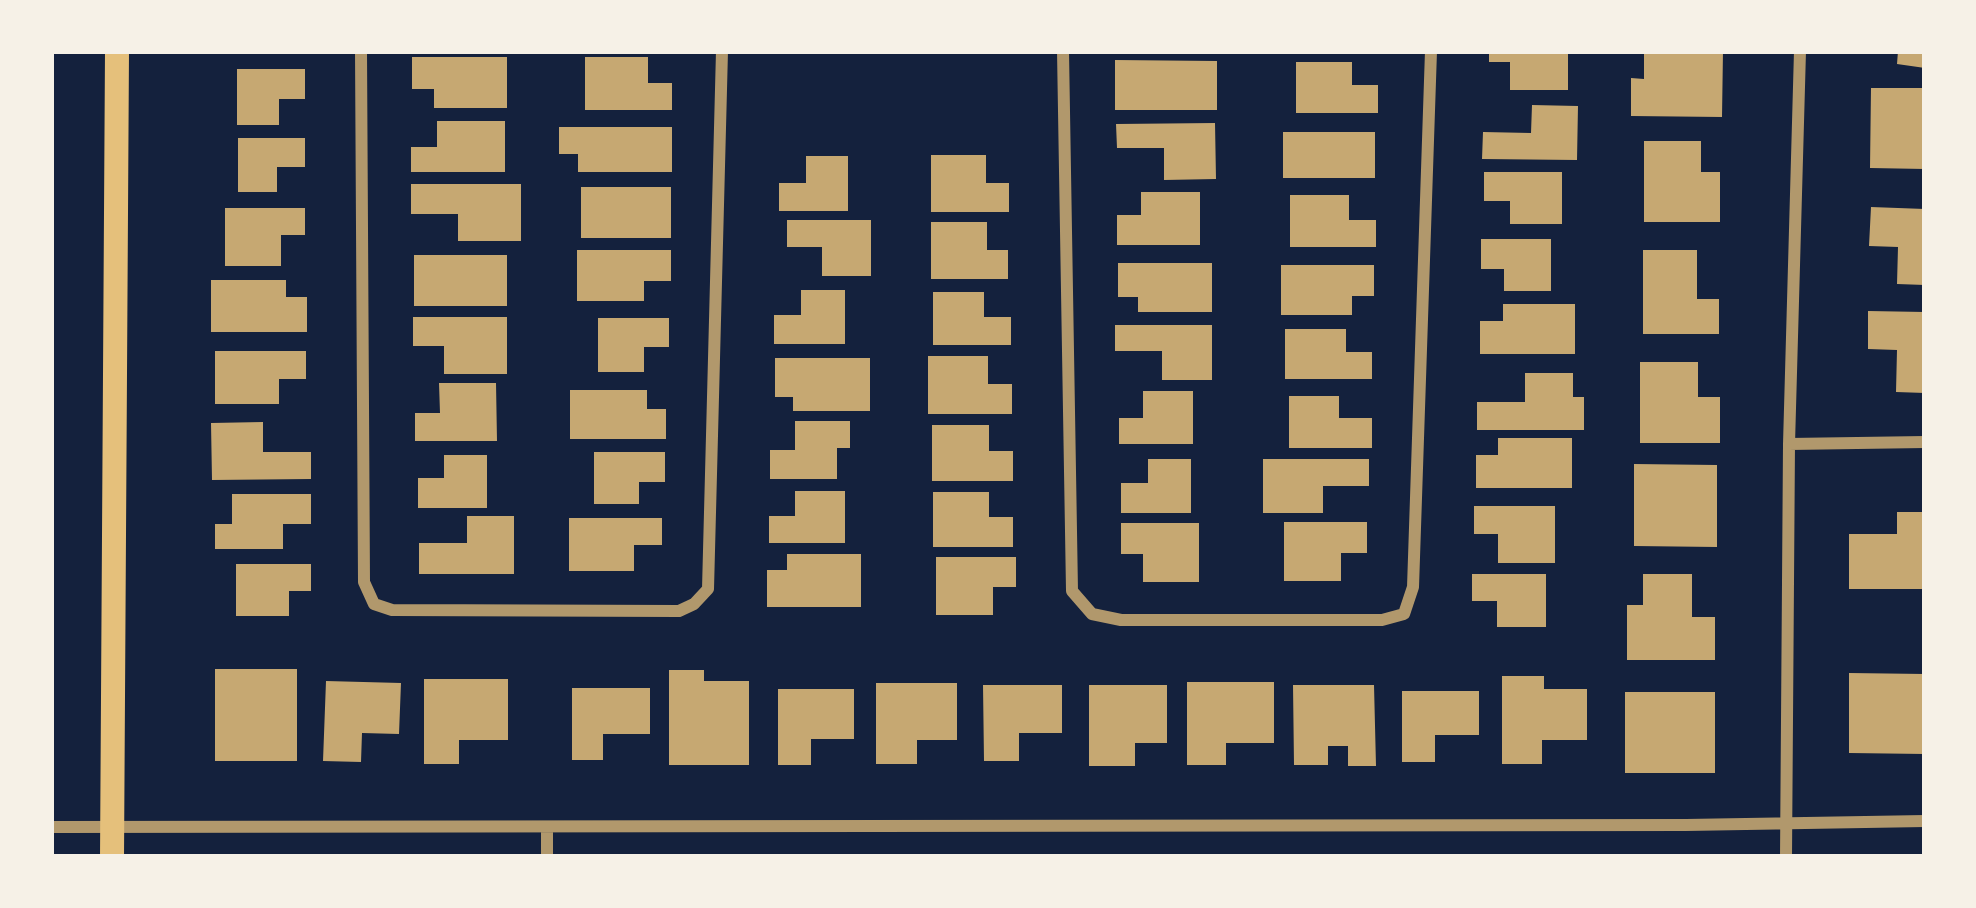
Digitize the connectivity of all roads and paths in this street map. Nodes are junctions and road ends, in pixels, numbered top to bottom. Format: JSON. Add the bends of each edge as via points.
{"nodes":[{"id":1,"x":117,"y":51,"type":"edge"},
{"id":2,"x":362,"y":51,"type":"edge"},
{"id":3,"x":722,"y":51,"type":"edge"},
{"id":4,"x":1063,"y":51,"type":"edge"},
{"id":5,"x":1431,"y":51,"type":"edge"},
{"id":6,"x":1801,"y":51,"type":"edge"},
{"id":7,"x":1925,"y":442,"type":"edge"},
{"id":8,"x":1789,"y":444,"type":"junction"},
{"id":9,"x":1925,"y":820,"type":"edge"},
{"id":10,"x":1786,"y":823,"type":"junction"},
{"id":11,"x":51,"y":827,"type":"edge"},
{"id":12,"x":112,"y":827,"type":"junction"},
{"id":13,"x":548,"y":828,"type":"junction"},
{"id":14,"x":112,"y":857,"type":"edge"},
{"id":15,"x":547,"y":857,"type":"edge"},
{"id":16,"x":1786,"y":857,"type":"edge"}],
"edges":[{"from":1,"to":12,"type":"main road"},
{"from":2,"to":3,"type":"street","via":[[364,582],[374,604],[679,611],[708,589]]},
{"from":4,"to":5,"type":"street","via":[[1072,591],[1092,614],[1121,620],[1382,620],[1404,614],[1413,587]]},
{"from":6,"to":8,"type":"street"},
{"from":7,"to":8,"type":"street"},
{"from":8,"to":10,"type":"street"},
{"from":9,"to":10,"type":"street"},
{"from":10,"to":13,"type":"street"},
{"from":10,"to":16,"type":"street"},
{"from":11,"to":12,"type":"street"},
{"from":12,"to":13,"type":"street"},
{"from":12,"to":14,"type":"main road"},
{"from":13,"to":15,"type":"street"}]}
